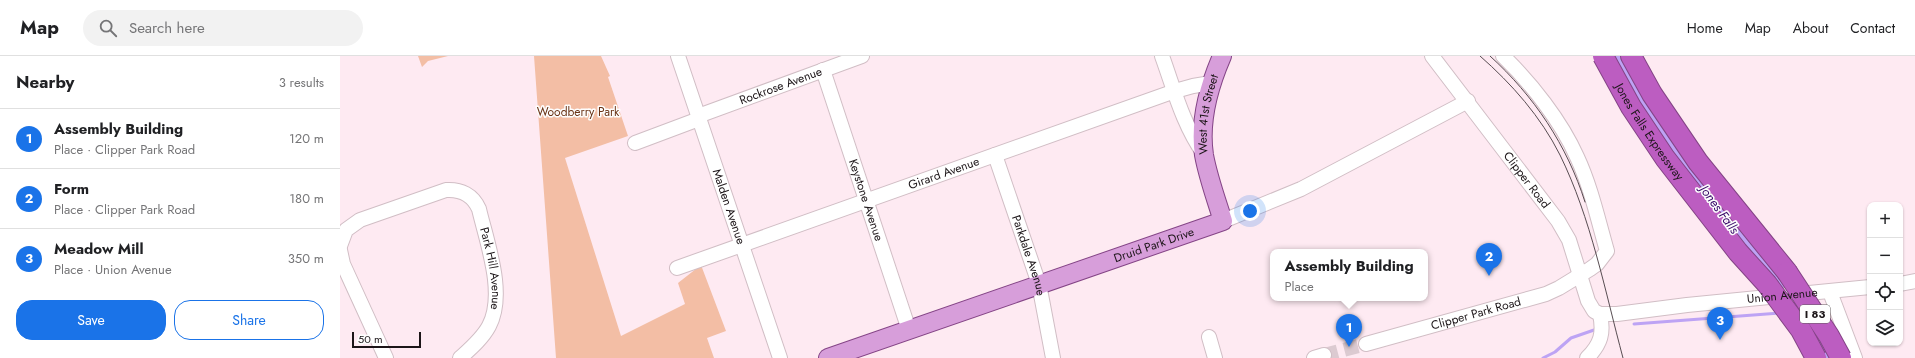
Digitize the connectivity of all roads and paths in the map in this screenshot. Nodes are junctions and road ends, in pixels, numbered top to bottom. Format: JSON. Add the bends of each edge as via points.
{"nodes":[{"id":1,"x":678,"y":56,"type":"edge"},
{"id":2,"x":862,"y":56,"type":"edge"},
{"id":3,"x":1162,"y":56,"type":"edge"},
{"id":4,"x":1222,"y":56,"type":"edge"},
{"id":5,"x":1432,"y":56,"type":"edge"},
{"id":6,"x":1503,"y":56,"type":"edge"},
{"id":7,"x":1603,"y":56,"type":"edge"},
{"id":8,"x":1631,"y":56,"type":"edge"},
{"id":9,"x":823,"y":70,"type":"junction"},
{"id":10,"x":1211,"y":84,"type":"junction"},
{"id":11,"x":1175,"y":92,"type":"junction"},
{"id":12,"x":1468,"y":101,"type":"junction"},
{"id":13,"x":699,"y":117,"type":"junction"},
{"id":14,"x":635,"y":143,"type":"dead end"},
{"id":15,"x":1204,"y":154,"type":"junction"},
{"id":16,"x":995,"y":155,"type":"junction"},
{"id":17,"x":867,"y":200,"type":"junction"},
{"id":18,"x":1223,"y":220,"type":"junction"},
{"id":19,"x":742,"y":245,"type":"junction"},
{"id":20,"x":340,"y":246,"type":"edge"},
{"id":21,"x":340,"y":250,"type":"edge"},
{"id":22,"x":677,"y":268,"type":"dead end"},
{"id":23,"x":1581,"y":273,"type":"junction"},
{"id":24,"x":1915,"y":282,"type":"edge"},
{"id":25,"x":1039,"y":284,"type":"junction"},
{"id":26,"x":1903,"y":284,"type":"edge"},
{"id":27,"x":1867,"y":287,"type":"edge"},
{"id":28,"x":1830,"y":292,"type":"junction"},
{"id":29,"x":1601,"y":324,"type":"junction"},
{"id":30,"x":909,"y":330,"type":"junction"},
{"id":31,"x":1209,"y":336,"type":"dead end"},
{"id":32,"x":1366,"y":344,"type":"tunnel mouth"},
{"id":33,"x":1592,"y":356,"type":"edge"},
{"id":34,"x":386,"y":358,"type":"edge"},
{"id":35,"x":460,"y":358,"type":"edge"},
{"id":36,"x":780,"y":358,"type":"edge"},
{"id":37,"x":828,"y":358,"type":"edge"},
{"id":38,"x":1053,"y":358,"type":"edge"},
{"id":39,"x":1215,"y":358,"type":"edge"},
{"id":40,"x":1816,"y":358,"type":"edge"},
{"id":41,"x":1840,"y":358,"type":"edge"},
{"id":42,"x":1855,"y":358,"type":"edge"}],
"edges":[{"from":1,"to":13,"type":"street","name":"Malden Avenue"},
{"from":2,"to":9,"type":"street","name":"Rockrose Avenue"},
{"from":3,"to":11,"type":"street"},
{"from":4,"to":10,"type":"main road","name":"West 41st Street"},
{"from":5,"to":12,"type":"street","name":"Clipper Road"},
{"from":6,"to":23,"type":"street","via":[[1556,120],[1584,174],[1607,251],[1597,264]]},
{"from":7,"to":40,"type":"highway","name":"Jones Falls Expressway","number":"I 83","bridge":true,"via":[[1631,107],[1665,158],[1738,252],[1767,284],[1801,330]]},
{"from":8,"to":41,"type":"highway","name":"Jones Falls Expressway","number":"I 83","bridge":true,"via":[[1652,94],[1698,162],[1787,272],[1829,336]]},
{"from":9,"to":13,"type":"street","name":"Rockrose Avenue"},
{"from":9,"to":17,"type":"street","name":"Keystone Avenue"},
{"from":10,"to":11,"type":"street","name":"Girard Avenue"},
{"from":10,"to":15,"type":"main road","name":"West 41st Street","via":[[1204,118]]},
{"from":11,"to":15,"type":"street","via":[[1194,140]]},
{"from":11,"to":16,"type":"street","name":"Girard Avenue"},
{"from":12,"to":18,"type":"street","name":"Druid Park Drive","via":[[1301,189]]},
{"from":12,"to":23,"type":"street","name":"Clipper Road","via":[[1558,221],[1569,240]]},
{"from":13,"to":14,"type":"street","name":"Rockrose Avenue"},
{"from":13,"to":19,"type":"street","name":"Malden Avenue"},
{"from":15,"to":18,"type":"main road","name":"West 41st Street"},
{"from":16,"to":17,"type":"street","name":"Girard Avenue"},
{"from":16,"to":25,"type":"street","name":"Parkdale Avenue"},
{"from":17,"to":19,"type":"street","name":"Girard Avenue"},
{"from":17,"to":30,"type":"street","name":"Keystone Avenue"},
{"from":18,"to":25,"type":"main road","name":"Druid Park Drive"},
{"from":19,"to":22,"type":"street","name":"Girard Avenue"},
{"from":19,"to":36,"type":"street","name":"Malden Avenue"},
{"from":20,"to":35,"type":"street","name":"Park Hill Avenue","via":[[346,230],[360,220],[446,190],[455,189],[476,202],[495,282],[495,308],[488,327]]},
{"from":21,"to":34,"type":"street","via":[[343,264]]},
{"from":23,"to":29,"type":"street","name":"Clipper Road","via":[[1591,307]]},
{"from":23,"to":32,"type":"street","name":"Clipper Park Road","via":[[1559,288],[1534,298]]},
{"from":24,"to":26,"type":"street"},
{"from":25,"to":30,"type":"main road","name":"Druid Park Drive"},
{"from":25,"to":38,"type":"street","name":"Parkdale Avenue"},
{"from":27,"to":28,"type":"street","name":"Union Avenue"},
{"from":28,"to":29,"type":"street","name":"Union Avenue","bridge":true,"via":[[1617,314]]},
{"from":28,"to":42,"type":"street"},
{"from":29,"to":33,"type":"street","via":[[1601,341]]},
{"from":30,"to":37,"type":"main road","name":"Druid Park Drive"},
{"from":31,"to":39,"type":"street"}]}
